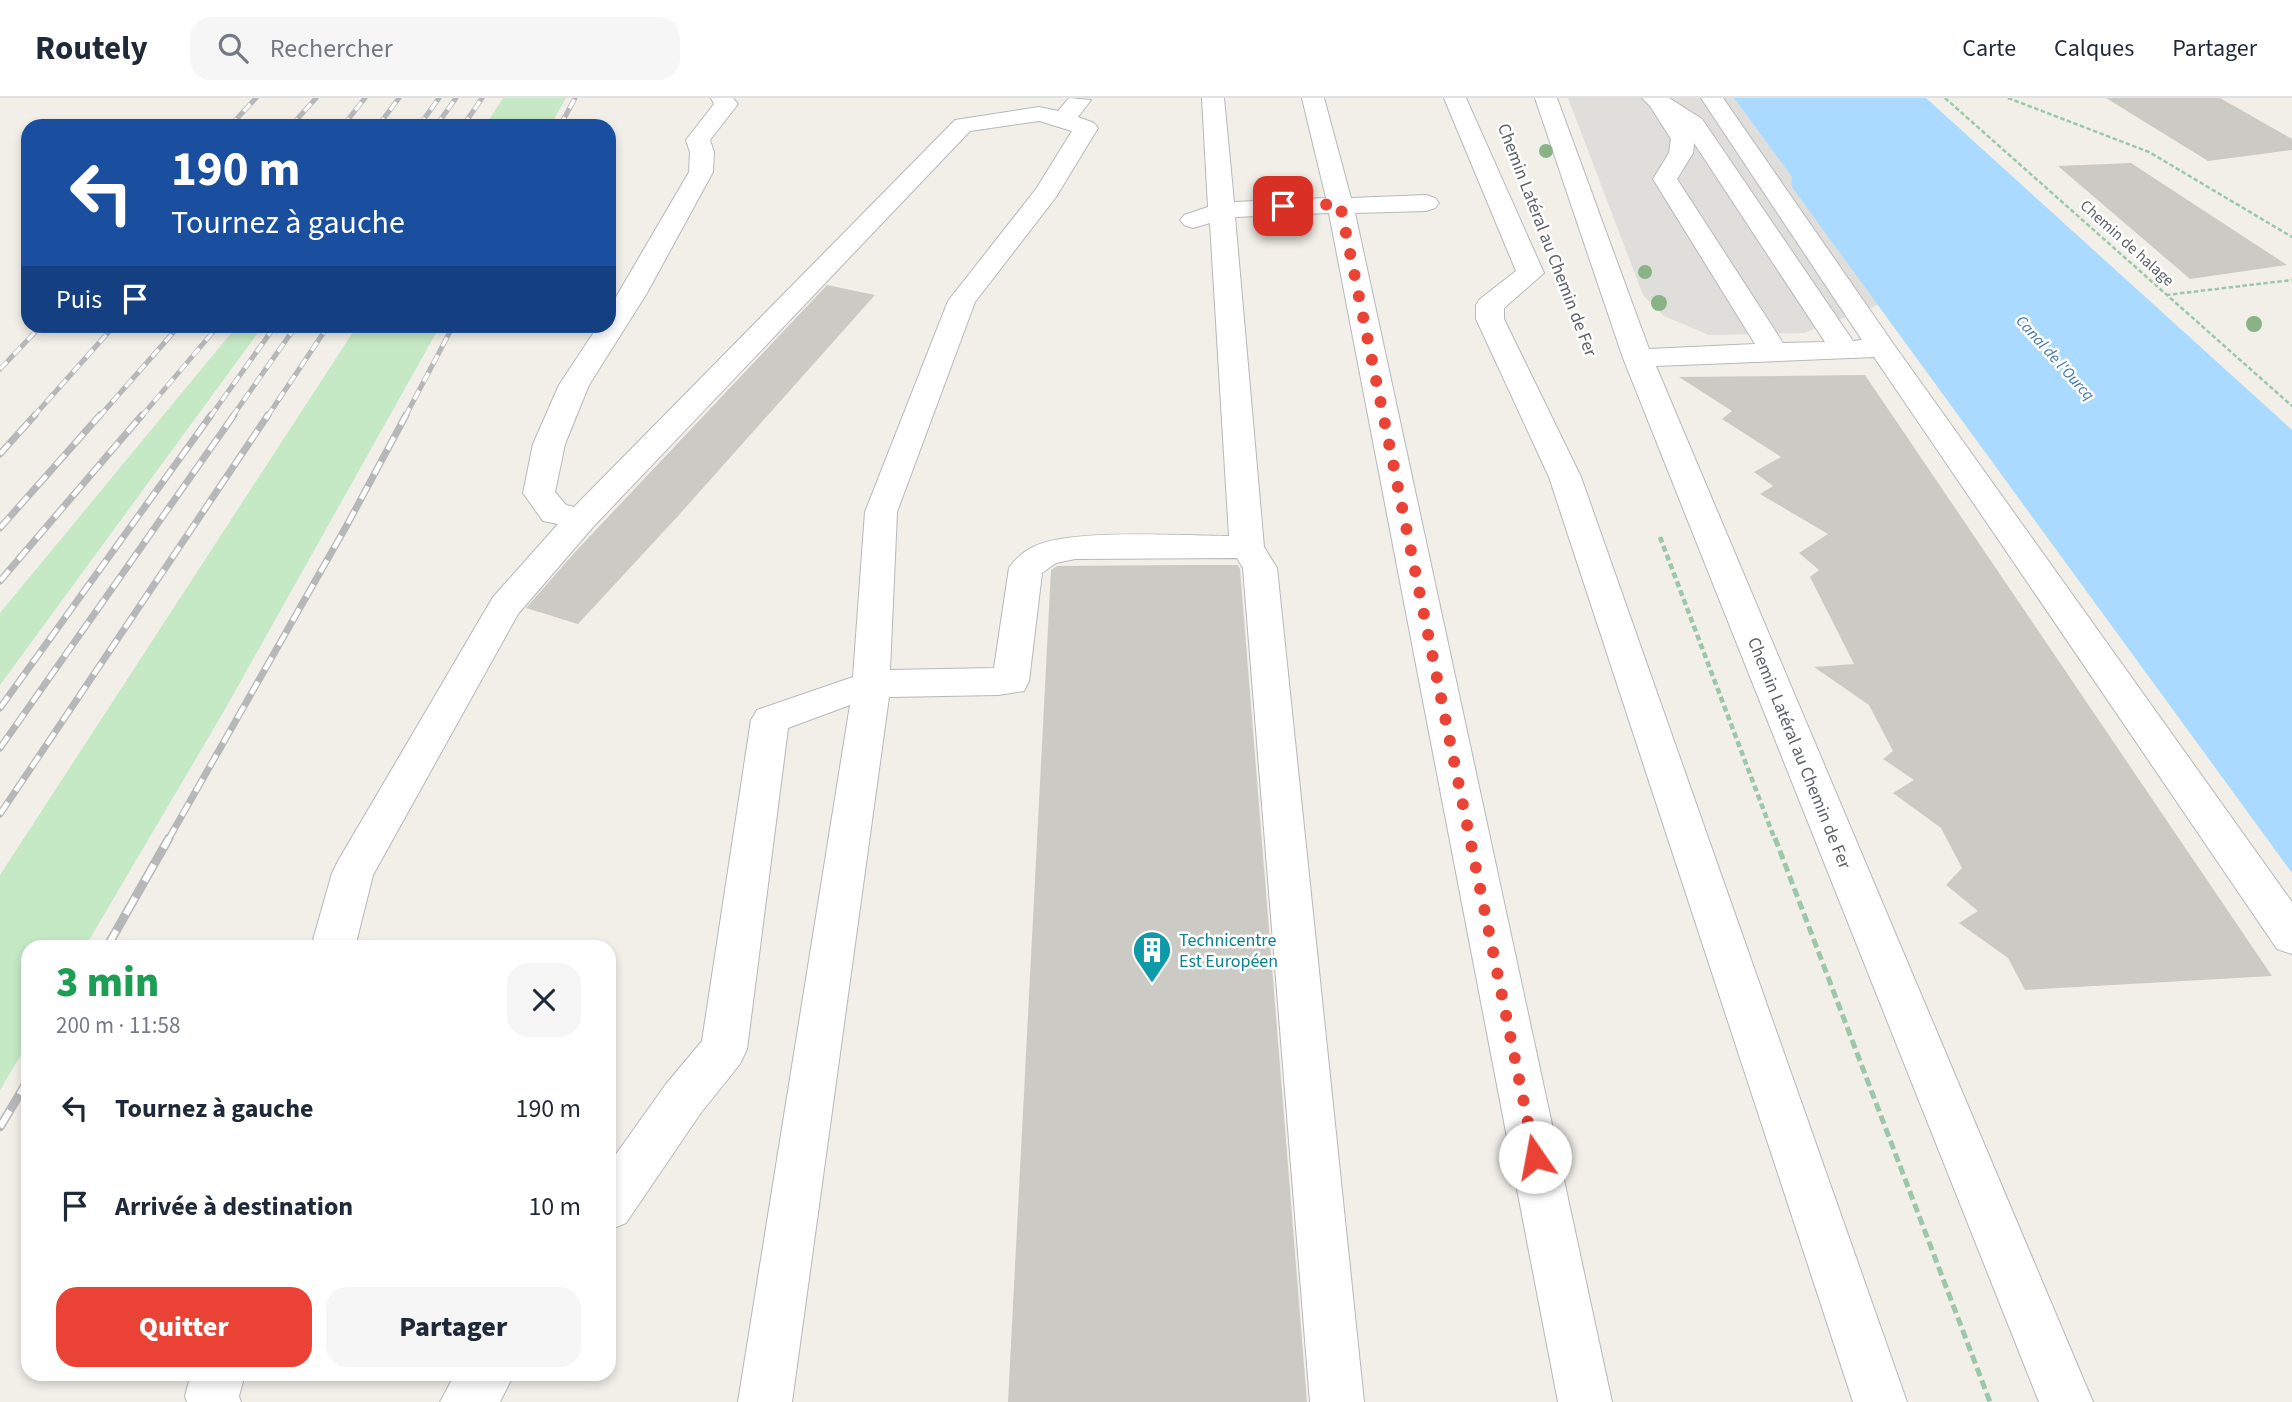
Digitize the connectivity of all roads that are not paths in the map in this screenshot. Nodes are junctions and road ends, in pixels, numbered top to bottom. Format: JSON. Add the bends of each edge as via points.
{"nodes":[{"id":1,"x":722,"y":98,"type":"edge"},
{"id":2,"x":1213,"y":98,"type":"edge"},
{"id":3,"x":1313,"y":98,"type":"edge"},
{"id":4,"x":1455,"y":98,"type":"edge"},
{"id":5,"x":1546,"y":98,"type":"edge"},
{"id":6,"x":1712,"y":98,"type":"edge"},
{"id":7,"x":1655,"y":99,"type":"edge"},
{"id":8,"x":1012,"y":108,"type":"edge"},
{"id":9,"x":1072,"y":108,"type":"edge"},
{"id":10,"x":1426,"y":203,"type":"dead end"},
{"id":11,"x":1340,"y":204,"type":"junction"},
{"id":12,"x":1208,"y":216,"type":"junction"},
{"id":13,"x":616,"y":319,"type":"edge"},
{"id":14,"x":607,"y":333,"type":"edge"},
{"id":15,"x":1882,"y":348,"type":"junction"},
{"id":16,"x":1846,"y":350,"type":"junction"},
{"id":17,"x":1775,"y":353,"type":"junction"},
{"id":18,"x":1638,"y":358,"type":"junction"},
{"id":19,"x":582,"y":519,"type":"junction"},
{"id":20,"x":1247,"y":547,"type":"junction"},
{"id":21,"x":871,"y":687,"type":"junction"},
{"id":22,"x":2292,"y":936,"type":"edge"},
{"id":23,"x":334,"y":940,"type":"edge"},
{"id":24,"x":616,"y":1196,"type":"edge"},
{"id":25,"x":216,"y":1381,"type":"edge"},
{"id":26,"x":482,"y":1381,"type":"edge"},
{"id":27,"x":215,"y":1402,"type":"edge"},
{"id":28,"x":467,"y":1402,"type":"edge"},
{"id":29,"x":765,"y":1402,"type":"edge"},
{"id":30,"x":1337,"y":1402,"type":"edge"},
{"id":31,"x":1585,"y":1402,"type":"edge"},
{"id":32,"x":1880,"y":1402,"type":"edge"},
{"id":33,"x":2066,"y":1402,"type":"edge"}],
"edges":[{"from":1,"to":13,"type":"street","via":[[726,104],[698,140],[701,172]]},
{"from":2,"to":12,"type":"street"},
{"from":3,"to":11,"type":"street"},
{"from":4,"to":32,"type":"street","via":[[1530,273],[1490,305],[1490,319],[1565,477]]},
{"from":5,"to":18,"type":"street","name":"Chemin Latéral au Chemin de Fer"},
{"from":6,"to":15,"type":"street"},
{"from":7,"to":16,"type":"street","via":[[1694,124]]},
{"from":7,"to":17,"type":"street","via":[[1683,139],[1681,153],[1665,179]]},
{"from":8,"to":9,"type":"street","via":[[1039,114]]},
{"from":8,"to":19,"type":"street","via":[[963,125]]},
{"from":9,"to":21,"type":"street","via":[[1086,128],[1047,191],[962,302],[881,512]]},
{"from":10,"to":11,"type":"street"},
{"from":11,"to":12,"type":"street"},
{"from":11,"to":31,"type":"street"},
{"from":12,"to":20,"type":"street"},
{"from":14,"to":19,"type":"street","via":[[573,385],[549,444],[539,493],[555,513]]},
{"from":15,"to":16,"type":"street"},
{"from":15,"to":22,"type":"street"},
{"from":16,"to":17,"type":"street"},
{"from":17,"to":18,"type":"street"},
{"from":18,"to":33,"type":"street","name":"Chemin Latéral au Chemin de Fer"},
{"from":19,"to":23,"type":"street","via":[[505,606],[353,873]]},
{"from":20,"to":21,"type":"street","via":[[1075,548],[1046,554],[1026,568],[1011,681]]},
{"from":20,"to":30,"type":"street","via":[[1260,568]]},
{"from":21,"to":24,"type":"street","via":[[820,699],[770,720],[724,1049]]},
{"from":21,"to":29,"type":"street"},
{"from":25,"to":27,"type":"street"},
{"from":26,"to":28,"type":"street"}]}
